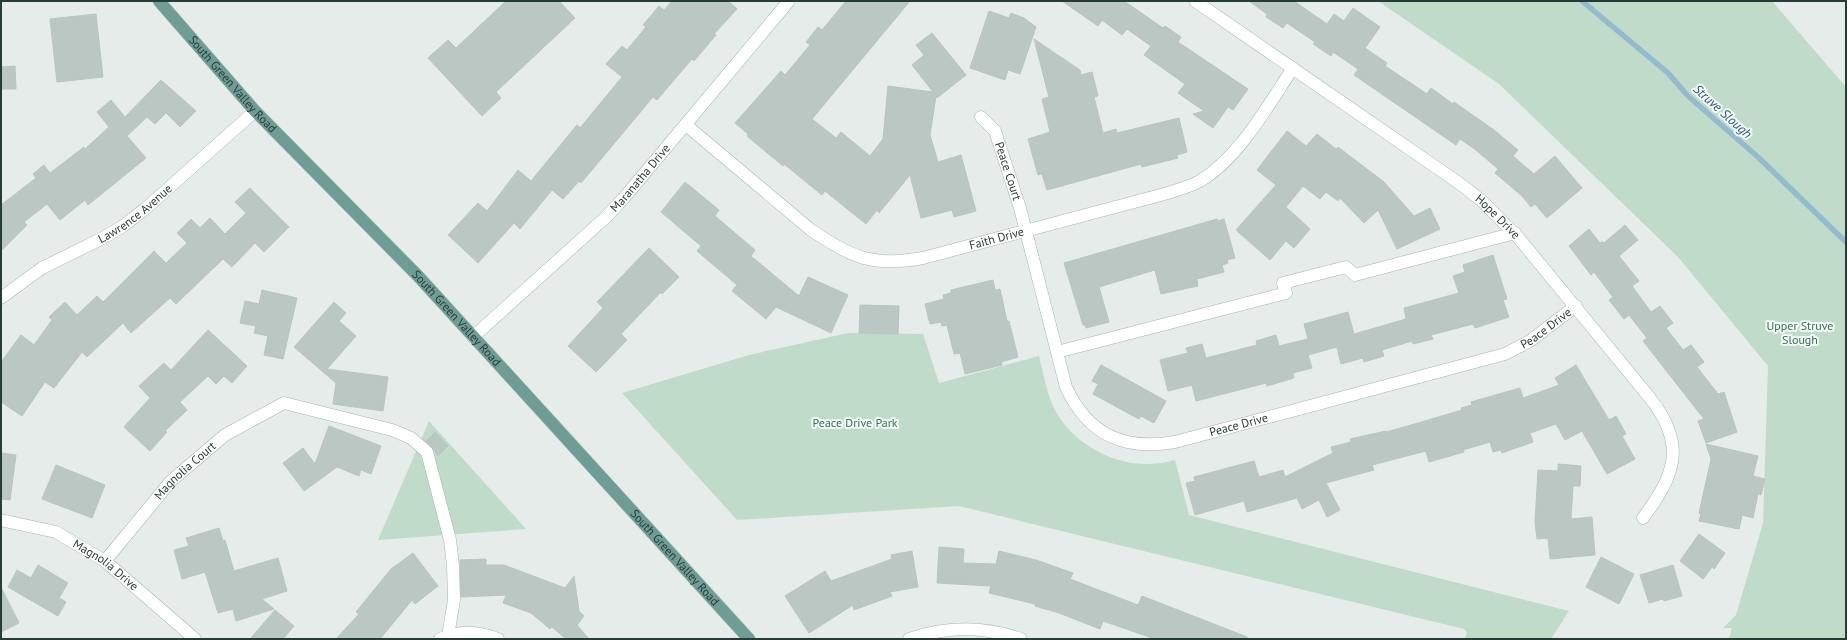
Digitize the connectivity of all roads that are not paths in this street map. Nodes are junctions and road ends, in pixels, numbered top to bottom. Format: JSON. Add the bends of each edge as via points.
{"nodes":[{"id":1,"x":159,"y":1,"type":"edge"},
{"id":2,"x":789,"y":1,"type":"edge"},
{"id":3,"x":1195,"y":1,"type":"edge"},
{"id":4,"x":1293,"y":68,"type":"junction"},
{"id":5,"x":255,"y":111,"type":"junction"},
{"id":6,"x":981,"y":118,"type":"dead end"},
{"id":7,"x":686,"y":125,"type":"junction"},
{"id":8,"x":1025,"y":230,"type":"junction"},
{"id":9,"x":1515,"y":234,"type":"junction"},
{"id":10,"x":1,"y":298,"type":"edge"},
{"id":11,"x":1576,"y":306,"type":"junction"},
{"id":12,"x":473,"y":337,"type":"junction"},
{"id":13,"x":1057,"y":352,"type":"junction"},
{"id":14,"x":1643,"y":518,"type":"dead end"},
{"id":15,"x":1,"y":520,"type":"edge"},
{"id":16,"x":105,"y":561,"type":"junction"},
{"id":17,"x":444,"y":637,"type":"edge"},
{"id":18,"x":195,"y":639,"type":"edge"},
{"id":19,"x":498,"y":639,"type":"edge"},
{"id":20,"x":749,"y":639,"type":"edge"},
{"id":21,"x":909,"y":639,"type":"edge"},
{"id":22,"x":1022,"y":639,"type":"edge"}],
"edges":[{"from":1,"to":5,"type":"main road","name":"South Green Valley Road"},
{"from":2,"to":7,"type":"street","name":"Maranatha Drive"},
{"from":3,"to":4,"type":"street","name":"Hope Drive"},
{"from":4,"to":8,"type":"street","name":"Faith Drive","via":[[1226,161],[1199,181],[1157,196]]},
{"from":4,"to":9,"type":"street","name":"Hope Drive","via":[[1459,183],[1482,201]]},
{"from":5,"to":10,"type":"street","name":"Lawrence Avenue","via":[[123,226],[42,268]]},
{"from":5,"to":12,"type":"main road","name":"South Green Valley Road","via":[[418,276]]},
{"from":6,"to":8,"type":"street","name":"Peace Court","via":[[995,131]]},
{"from":7,"to":8,"type":"street","name":"Faith Drive","via":[[811,230],[855,255],[885,262],[902,262]]},
{"from":7,"to":12,"type":"street","name":"Maranatha Drive","via":[[605,218]]},
{"from":8,"to":13,"type":"street","name":"Peace Drive"},
{"from":9,"to":11,"type":"street","name":"Hope Drive"},
{"from":9,"to":13,"type":"street","via":[[1355,275],[1346,268],[1283,283],[1286,293]]},
{"from":11,"to":13,"type":"street","name":"Peace Drive","via":[[1530,341],[1505,354],[1159,444],[1146,445],[1112,437],[1080,414],[1066,387]]},
{"from":11,"to":14,"type":"street","name":"Hope Drive","via":[[1660,411],[1666,423],[1672,448],[1671,470],[1662,491]]},
{"from":12,"to":20,"type":"main road","name":"South Green Valley Road"},
{"from":15,"to":16,"type":"street","name":"Magnolia Drive","via":[[56,532]]},
{"from":16,"to":17,"type":"street","name":"Magnolia Court","via":[[171,481],[225,435],[284,403],[392,430],[411,438],[427,452],[450,540],[453,565],[454,600]]},
{"from":16,"to":18,"type":"street","name":"Magnolia Drive"},
{"from":17,"to":19,"type":"street","via":[[465,632]]},
{"from":21,"to":22,"type":"street","via":[[936,631],[963,629],[990,631]]}]}
